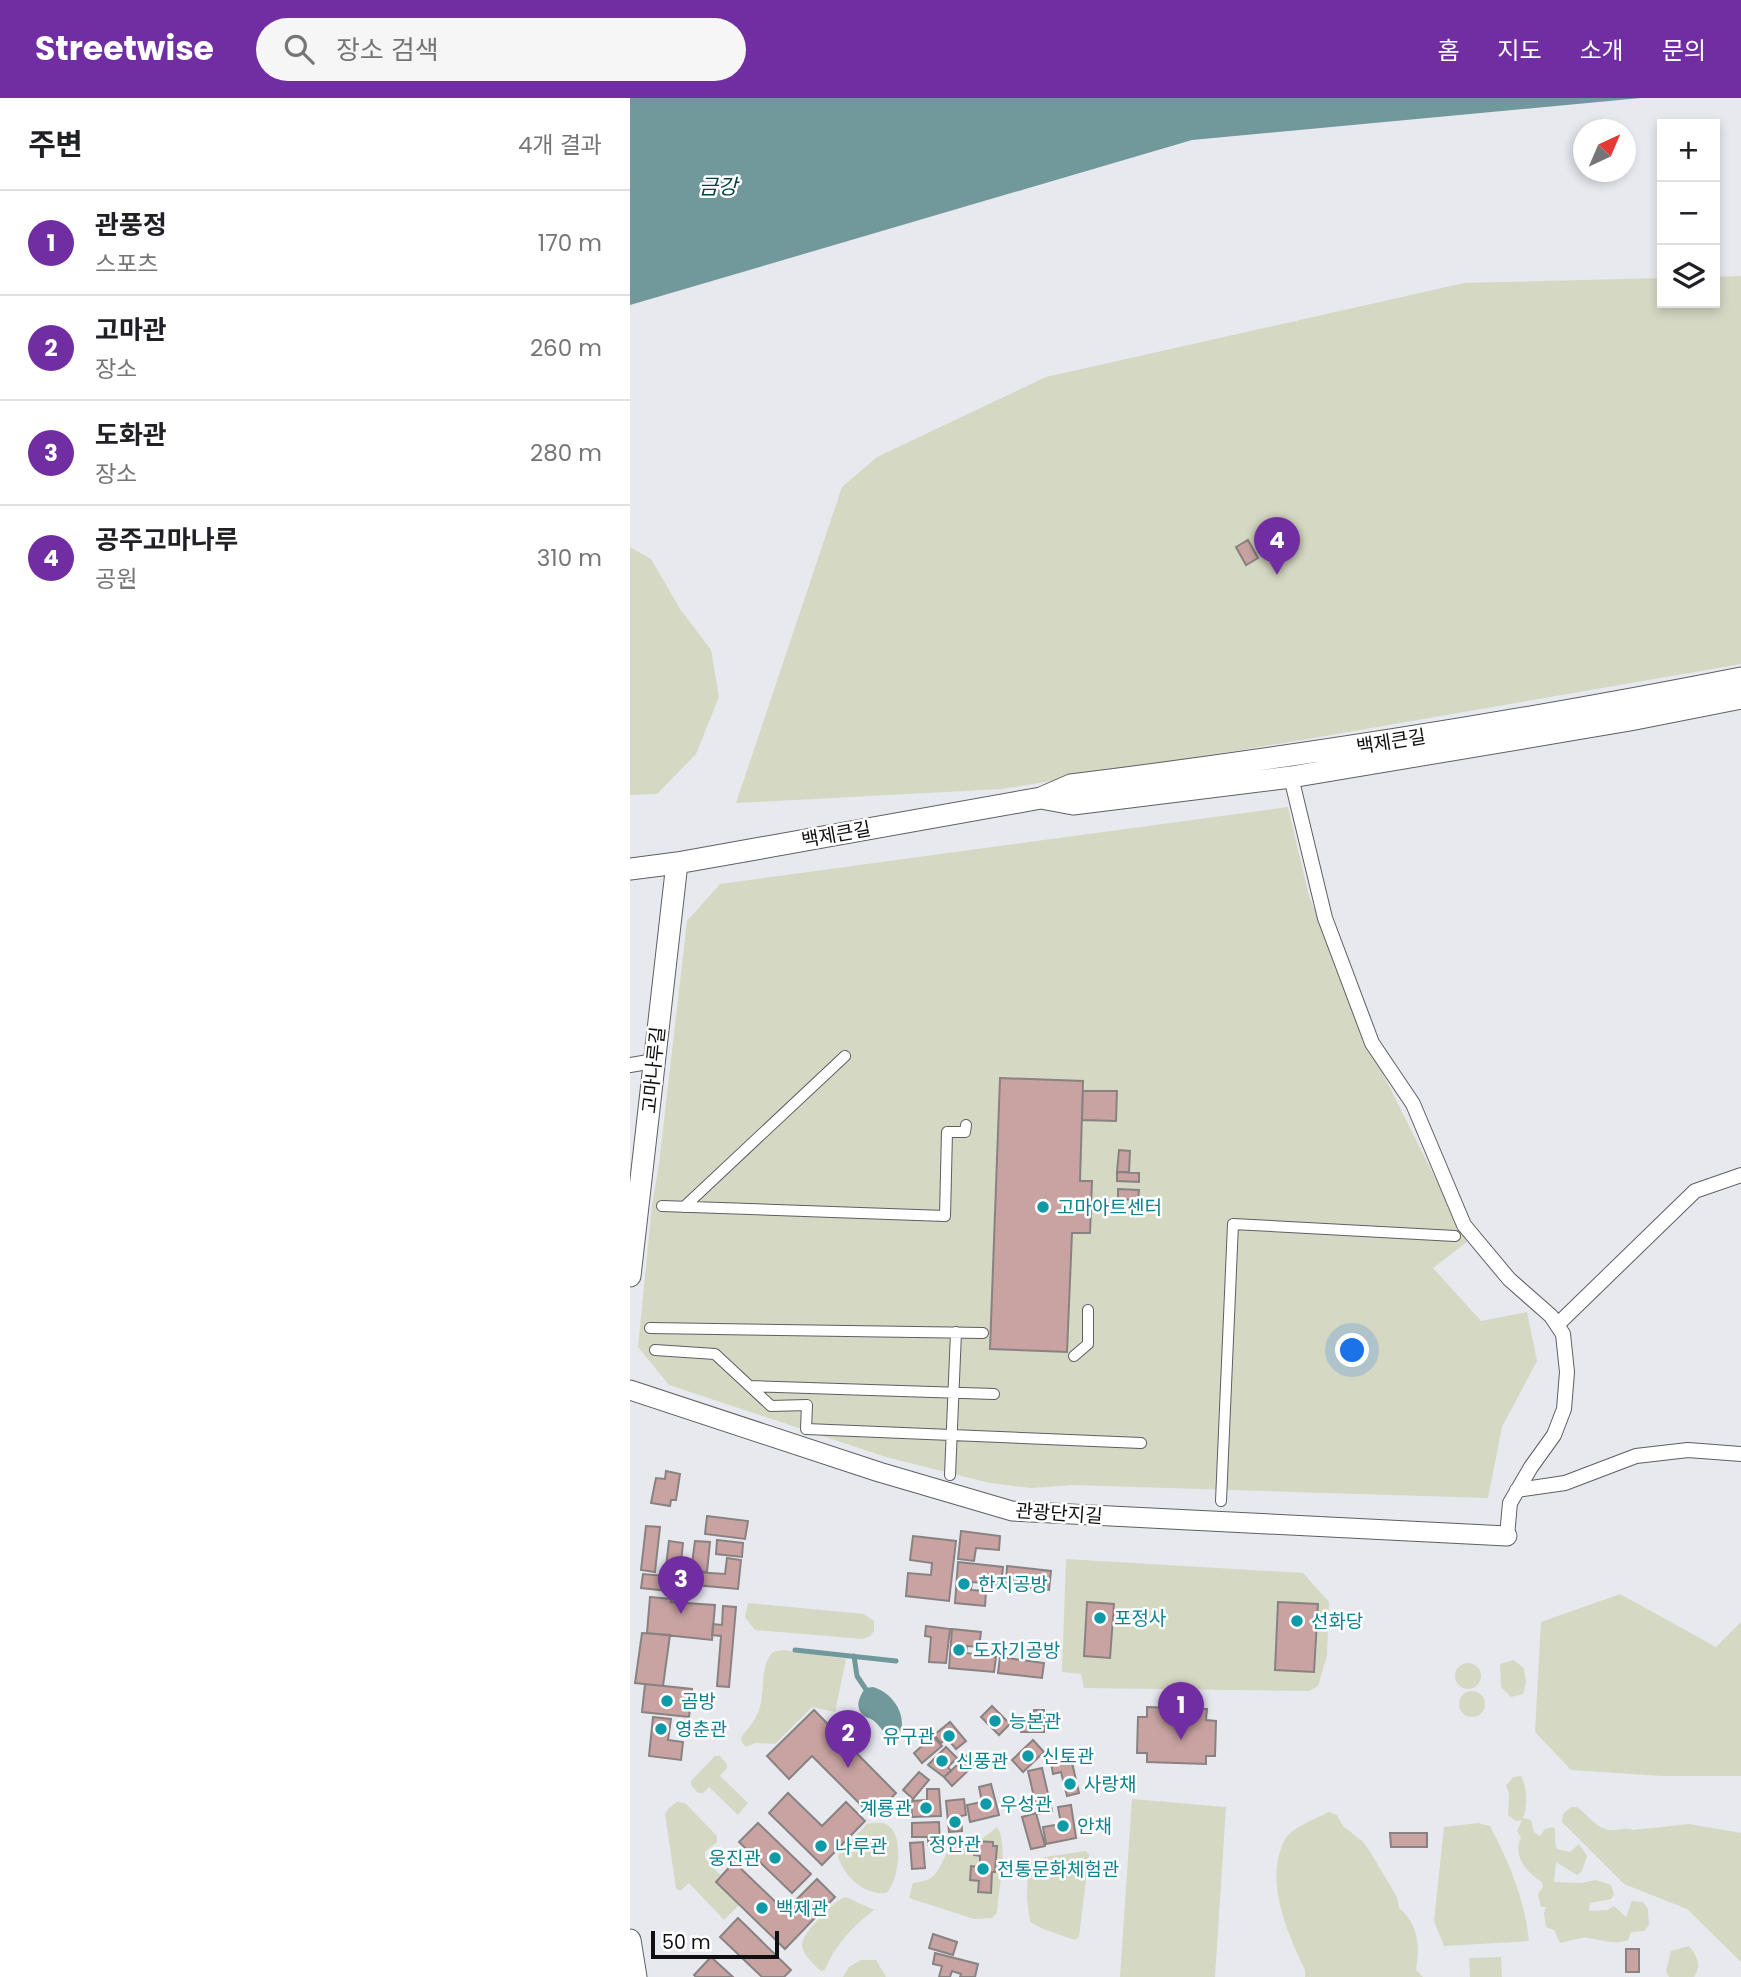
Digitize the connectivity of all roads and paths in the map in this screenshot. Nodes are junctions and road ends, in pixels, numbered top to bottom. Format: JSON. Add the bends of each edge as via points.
{"nodes":[{"id":1,"x":1741,"y":678,"type":"edge"},
{"id":2,"x":1741,"y":698,"type":"edge"},
{"id":3,"x":1291,"y":778,"type":"junction"},
{"id":4,"x":1041,"y":798,"type":"junction"},
{"id":5,"x":677,"y":863,"type":"junction"},
{"id":6,"x":630,"y":869,"type":"edge"},
{"id":7,"x":845,"y":1056,"type":"dead end"},
{"id":8,"x":654,"y":1061,"type":"junction"},
{"id":9,"x":630,"y":1066,"type":"edge"},
{"id":10,"x":965,"y":1125,"type":"dead end"},
{"id":11,"x":1741,"y":1175,"type":"edge"},
{"id":12,"x":662,"y":1206,"type":"dead end"},
{"id":13,"x":684,"y":1207,"type":"junction"},
{"id":14,"x":1455,"y":1236,"type":"dead end"},
{"id":15,"x":630,"y":1276,"type":"edge"},
{"id":16,"x":1088,"y":1310,"type":"dead end"},
{"id":17,"x":1557,"y":1325,"type":"junction"},
{"id":18,"x":650,"y":1328,"type":"dead end"},
{"id":19,"x":956,"y":1332,"type":"junction"},
{"id":20,"x":983,"y":1332,"type":"dead end"},
{"id":21,"x":655,"y":1350,"type":"dead end"},
{"id":22,"x":1074,"y":1356,"type":"dead end"},
{"id":23,"x":750,"y":1386,"type":"junction"},
{"id":24,"x":630,"y":1390,"type":"edge"},
{"id":25,"x":953,"y":1393,"type":"junction"},
{"id":26,"x":994,"y":1394,"type":"dead end"},
{"id":27,"x":951,"y":1435,"type":"junction"},
{"id":28,"x":1141,"y":1443,"type":"dead end"},
{"id":29,"x":1741,"y":1454,"type":"edge"},
{"id":30,"x":950,"y":1475,"type":"dead end"},
{"id":31,"x":1517,"y":1490,"type":"junction"},
{"id":32,"x":1221,"y":1502,"type":"dead end"},
{"id":33,"x":1507,"y":1536,"type":"joint"},
{"id":34,"x":630,"y":1940,"type":"edge"},
{"id":35,"x":636,"y":1977,"type":"edge"}],
"edges":[{"from":1,"to":4,"type":"main road","name":"백제큰길","via":[[1330,751],[1071,785]]},
{"from":2,"to":3,"type":"main road","name":"백제큰길"},
{"from":3,"to":4,"type":"main road","name":"백제큰길","via":[[1073,804]]},
{"from":3,"to":17,"type":"street","via":[[1325,918],[1372,1043],[1413,1104],[1464,1225],[1509,1279]]},
{"from":4,"to":5,"type":"main road","name":"백제큰길"},
{"from":5,"to":6,"type":"main road","name":"백제큰길"},
{"from":5,"to":8,"type":"main road","name":"고마나루길"},
{"from":7,"to":13,"type":"street"},
{"from":8,"to":9,"type":"street"},
{"from":8,"to":15,"type":"main road","name":"고마나루길"},
{"from":10,"to":13,"type":"street","via":[[965,1132],[947,1132],[945,1216]]},
{"from":11,"to":17,"type":"street","via":[[1695,1191]]},
{"from":12,"to":13,"type":"street"},
{"from":14,"to":32,"type":"street","via":[[1233,1224]]},
{"from":16,"to":22,"type":"street","via":[[1088,1344]]},
{"from":17,"to":31,"type":"street","via":[[1566,1354],[1564,1409],[1554,1435]]},
{"from":18,"to":19,"type":"street"},
{"from":19,"to":20,"type":"street"},
{"from":19,"to":25,"type":"street"},
{"from":21,"to":23,"type":"street","via":[[715,1354]]},
{"from":23,"to":25,"type":"street"},
{"from":23,"to":27,"type":"street","via":[[771,1406],[807,1405],[806,1429]]},
{"from":24,"to":33,"type":"street","name":"관광단지길","via":[[1012,1511]]},
{"from":25,"to":26,"type":"street"},
{"from":25,"to":27,"type":"street"},
{"from":27,"to":28,"type":"street"},
{"from":27,"to":30,"type":"street"},
{"from":29,"to":31,"type":"street","via":[[1688,1450],[1636,1456],[1565,1483]]},
{"from":31,"to":33,"type":"street","via":[[1510,1503]]},
{"from":34,"to":35,"type":"main road"}]}
